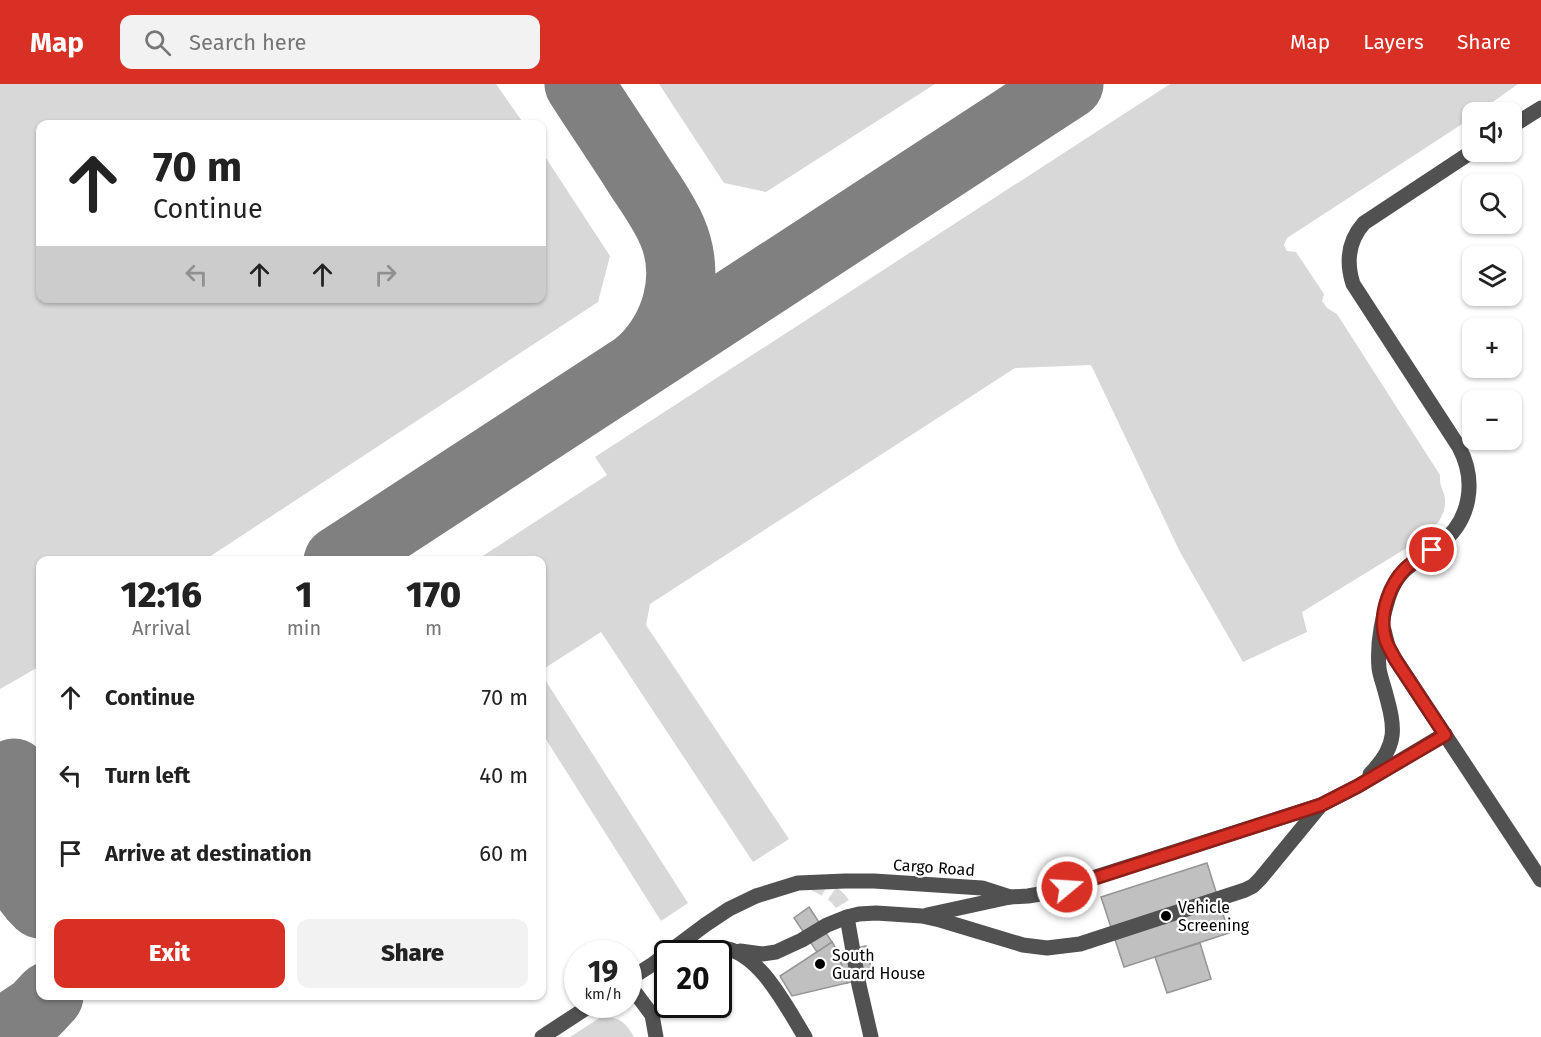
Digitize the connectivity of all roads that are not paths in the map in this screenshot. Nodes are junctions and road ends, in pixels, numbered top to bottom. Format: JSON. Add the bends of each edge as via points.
{"nodes":[{"id":1,"x":1541,"y":108,"type":"edge"},
{"id":2,"x":1522,"y":120,"type":"edge"},
{"id":3,"x":1462,"y":158,"type":"edge"},
{"id":4,"x":1383,"y":618,"type":"junction"},
{"id":5,"x":1445,"y":735,"type":"junction"},
{"id":6,"x":1358,"y":786,"type":"junction"},
{"id":7,"x":1321,"y":805,"type":"junction"},
{"id":8,"x":1541,"y":880,"type":"edge"},
{"id":9,"x":1010,"y":897,"type":"junction"},
{"id":10,"x":922,"y":916,"type":"junction"},
{"id":11,"x":847,"y":917,"type":"junction"},
{"id":12,"x":686,"y":940,"type":"edge"},
{"id":13,"x":734,"y":951,"type":"joint"},
{"id":14,"x":642,"y":1001,"type":"edge"},
{"id":15,"x":571,"y":1018,"type":"edge"},
{"id":16,"x":542,"y":1037,"type":"edge"},
{"id":17,"x":656,"y":1037,"type":"edge"},
{"id":18,"x":805,"y":1037,"type":"edge"},
{"id":19,"x":871,"y":1037,"type":"edge"}],
"edges":[{"from":1,"to":2,"type":"lane"},
{"from":3,"to":4,"type":"lane","via":[[1364,223],[1350,248],[1353,284],[1459,447],[1469,479],[1468,501],[1459,524],[1450,536],[1404,570],[1390,592]]},
{"from":4,"to":5,"type":"lane","via":[[1388,646]]},
{"from":4,"to":6,"type":"lane","via":[[1379,669],[1393,719],[1392,739],[1384,758]]},
{"from":5,"to":6,"type":"lane"},
{"from":5,"to":8,"type":"lane"},
{"from":6,"to":7,"type":"lane"},
{"from":7,"to":9,"type":"lane","name":"Cargo Road","via":[[1046,893]]},
{"from":7,"to":10,"type":"lane","via":[[1253,886],[1080,944],[1047,948],[1023,945]]},
{"from":9,"to":10,"type":"lane"},
{"from":9,"to":12,"type":"lane","name":"Cargo Road","via":[[982,888],[865,881],[798,883],[729,909]]},
{"from":10,"to":11,"type":"lane","via":[[876,913]]},
{"from":11,"to":13,"type":"lane","via":[[776,952]]},
{"from":11,"to":19,"type":"lane"},
{"from":13,"to":18,"type":"lane","via":[[758,967]]},
{"from":14,"to":17,"type":"lane","via":[[652,1015]]},
{"from":15,"to":16,"type":"lane"}]}
